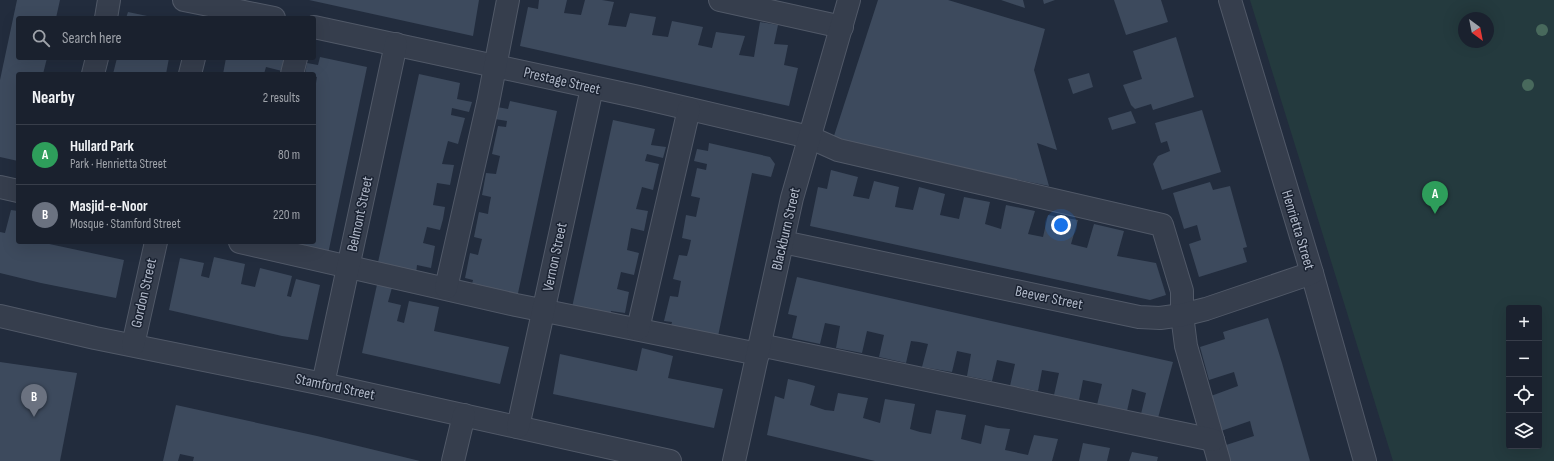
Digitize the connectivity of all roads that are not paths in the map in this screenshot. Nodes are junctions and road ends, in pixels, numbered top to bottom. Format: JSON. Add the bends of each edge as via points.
{"nodes":[{"id":1,"x":109,"y":0,"type":"edge"},
{"id":2,"x":508,"y":0,"type":"edge"},
{"id":3,"x":720,"y":0,"type":"edge"},
{"id":4,"x":850,"y":0,"type":"edge"},
{"id":5,"x":1230,"y":0,"type":"edge"},
{"id":6,"x":197,"y":8,"type":"edge"},
{"id":7,"x":264,"y":11,"type":"edge"},
{"id":8,"x":106,"y":16,"type":"edge"},
{"id":9,"x":316,"y":27,"type":"edge"},
{"id":10,"x":842,"y":27,"type":"junction"},
{"id":11,"x":396,"y":44,"type":"junction"},
{"id":12,"x":96,"y":60,"type":"edge"},
{"id":13,"x":194,"y":60,"type":"edge"},
{"id":14,"x":296,"y":60,"type":"edge"},
{"id":15,"x":496,"y":66,"type":"junction"},
{"id":16,"x":94,"y":72,"type":"edge"},
{"id":17,"x":190,"y":72,"type":"edge"},
{"id":18,"x":292,"y":72,"type":"edge"},
{"id":19,"x":592,"y":88,"type":"junction"},
{"id":20,"x":689,"y":109,"type":"junction"},
{"id":21,"x":809,"y":137,"type":"junction"},
{"id":22,"x":0,"y":187,"type":"edge"},
{"id":23,"x":16,"y":191,"type":"edge"},
{"id":24,"x":783,"y":242,"type":"junction"},
{"id":25,"x":156,"y":244,"type":"edge"},
{"id":26,"x":256,"y":244,"type":"edge"},
{"id":27,"x":349,"y":266,"type":"junction"},
{"id":28,"x":1312,"y":273,"type":"junction"},
{"id":29,"x":446,"y":288,"type":"junction"},
{"id":30,"x":543,"y":310,"type":"junction"},
{"id":31,"x":1182,"y":315,"type":"junction"},
{"id":32,"x":0,"y":316,"type":"edge"},
{"id":33,"x":638,"y":329,"type":"junction"},
{"id":34,"x":133,"y":345,"type":"junction"},
{"id":35,"x":759,"y":349,"type":"junction"},
{"id":36,"x":323,"y":384,"type":"junction"},
{"id":37,"x":464,"y":416,"type":"junction"},
{"id":38,"x":518,"y":427,"type":"junction"},
{"id":39,"x":1213,"y":440,"type":"junction"},
{"id":40,"x":453,"y":461,"type":"edge"},
{"id":41,"x":670,"y":461,"type":"edge"},
{"id":42,"x":734,"y":461,"type":"edge"},
{"id":43,"x":1219,"y":461,"type":"edge"},
{"id":44,"x":1365,"y":461,"type":"edge"}],
"edges":[{"from":1,"to":8,"type":"street"},
{"from":2,"to":15,"type":"street"},
{"from":3,"to":10,"type":"street"},
{"from":4,"to":10,"type":"street","name":"Blackburn Street"},
{"from":5,"to":28,"type":"street","name":"Henrietta Street"},
{"from":6,"to":7,"type":"street"},
{"from":9,"to":11,"type":"street","name":"Prestage Street"},
{"from":10,"to":21,"type":"street","name":"Blackburn Street"},
{"from":11,"to":15,"type":"street","name":"Prestage Street"},
{"from":11,"to":27,"type":"street","name":"Belmont Street"},
{"from":12,"to":16,"type":"street"},
{"from":13,"to":17,"type":"street"},
{"from":14,"to":18,"type":"street"},
{"from":15,"to":19,"type":"street","name":"Prestage Street"},
{"from":15,"to":29,"type":"street"},
{"from":19,"to":20,"type":"street","name":"Prestage Street"},
{"from":19,"to":30,"type":"street","name":"Vernon Street"},
{"from":20,"to":21,"type":"street","name":"Prestage Street"},
{"from":20,"to":33,"type":"street"},
{"from":21,"to":24,"type":"street","name":"Blackburn Street"},
{"from":21,"to":31,"type":"street","name":"Prestage Street","via":[[838,150],[1162,225],[1182,291]]},
{"from":22,"to":23,"type":"street"},
{"from":24,"to":31,"type":"street","name":"Beever Street","via":[[1139,317]]},
{"from":24,"to":35,"type":"street","name":"Blackburn Street"},
{"from":25,"to":34,"type":"street","name":"Gordon Street"},
{"from":26,"to":27,"type":"street"},
{"from":27,"to":29,"type":"street"},
{"from":27,"to":36,"type":"street","name":"Belmont Street"},
{"from":28,"to":31,"type":"street","name":"Beever Street"},
{"from":28,"to":44,"type":"street","name":"Henrietta Street"},
{"from":29,"to":30,"type":"street"},
{"from":30,"to":33,"type":"street"},
{"from":30,"to":38,"type":"street","name":"Vernon Street"},
{"from":31,"to":39,"type":"street","via":[[1186,346]]},
{"from":32,"to":34,"type":"street","name":"Stamford Street"},
{"from":33,"to":35,"type":"street"},
{"from":34,"to":36,"type":"street","name":"Stamford Street"},
{"from":35,"to":39,"type":"street"},
{"from":35,"to":42,"type":"street","name":"Blackburn Street"},
{"from":36,"to":37,"type":"street","name":"Stamford Street"},
{"from":37,"to":38,"type":"street","name":"Stamford Street"},
{"from":37,"to":40,"type":"street"},
{"from":38,"to":41,"type":"street","name":"Stamford Street"},
{"from":39,"to":43,"type":"street"}]}
